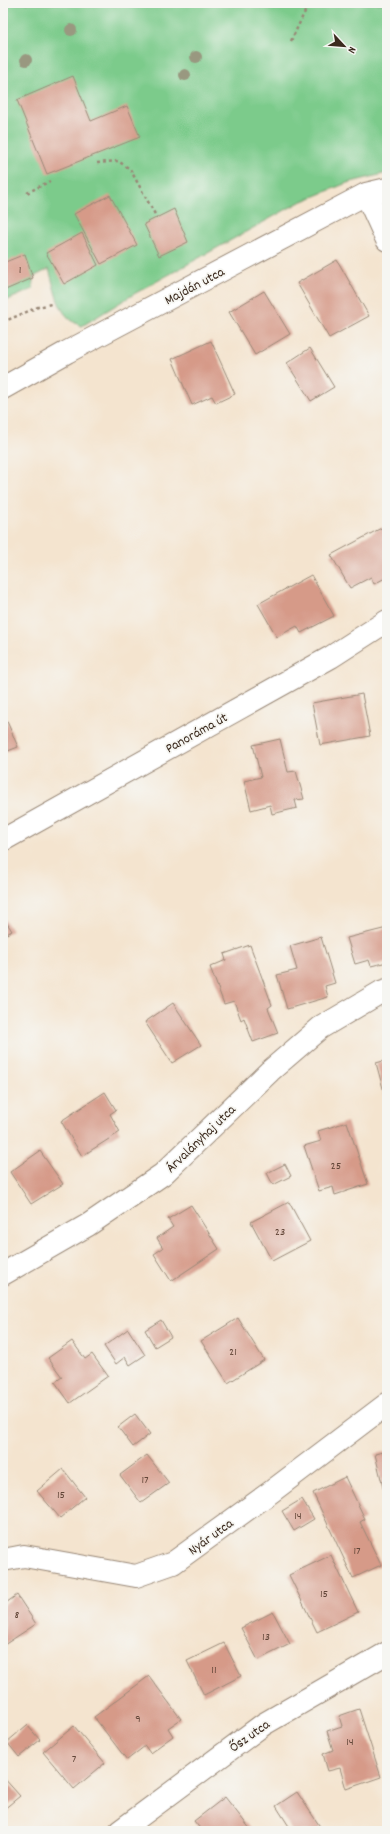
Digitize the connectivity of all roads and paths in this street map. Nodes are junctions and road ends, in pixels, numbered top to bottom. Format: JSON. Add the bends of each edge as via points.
{"nodes":[{"id":1,"x":310,"y":3,"type":"edge"},
{"id":2,"x":291,"y":41,"type":"dead end"},
{"id":3,"x":97,"y":162,"type":"dead end"},
{"id":4,"x":50,"y":181,"type":"dead end"},
{"id":5,"x":377,"y":191,"type":"edge"},
{"id":6,"x":26,"y":193,"type":"dead end"},
{"id":7,"x":157,"y":218,"type":"dead end"},
{"id":8,"x":387,"y":240,"type":"edge"},
{"id":9,"x":51,"y":304,"type":"dead end"},
{"id":10,"x":3,"y":322,"type":"edge"},
{"id":11,"x":3,"y":388,"type":"edge"},
{"id":12,"x":387,"y":620,"type":"edge"},
{"id":13,"x":3,"y":840,"type":"edge"},
{"id":14,"x":387,"y":990,"type":"edge"},
{"id":15,"x":3,"y":1274,"type":"edge"},
{"id":16,"x":387,"y":1404,"type":"edge"},
{"id":17,"x":3,"y":1560,"type":"edge"},
{"id":18,"x":387,"y":1654,"type":"edge"},
{"id":19,"x":120,"y":1831,"type":"edge"}],
"edges":[{"from":1,"to":2,"type":"path"},
{"from":3,"to":7,"type":"path","via":[[118,161],[130,169]]},
{"from":4,"to":6,"type":"path"},
{"from":5,"to":8,"type":"street"},
{"from":5,"to":11,"type":"street","name":"Majdán utca"},
{"from":9,"to":10,"type":"path"},
{"from":12,"to":13,"type":"street","name":"Panoráma út","via":[[331,657]]},
{"from":14,"to":15,"type":"street","name":"Árvalányhaj utca","via":[[320,1028],[270,1071],[163,1174],[88,1225]]},
{"from":16,"to":17,"type":"street","name":"Nyár utca","via":[[173,1563],[136,1576],[24,1556]]},
{"from":18,"to":19,"type":"street","name":"Ősz utca","via":[[264,1724]]}]}
